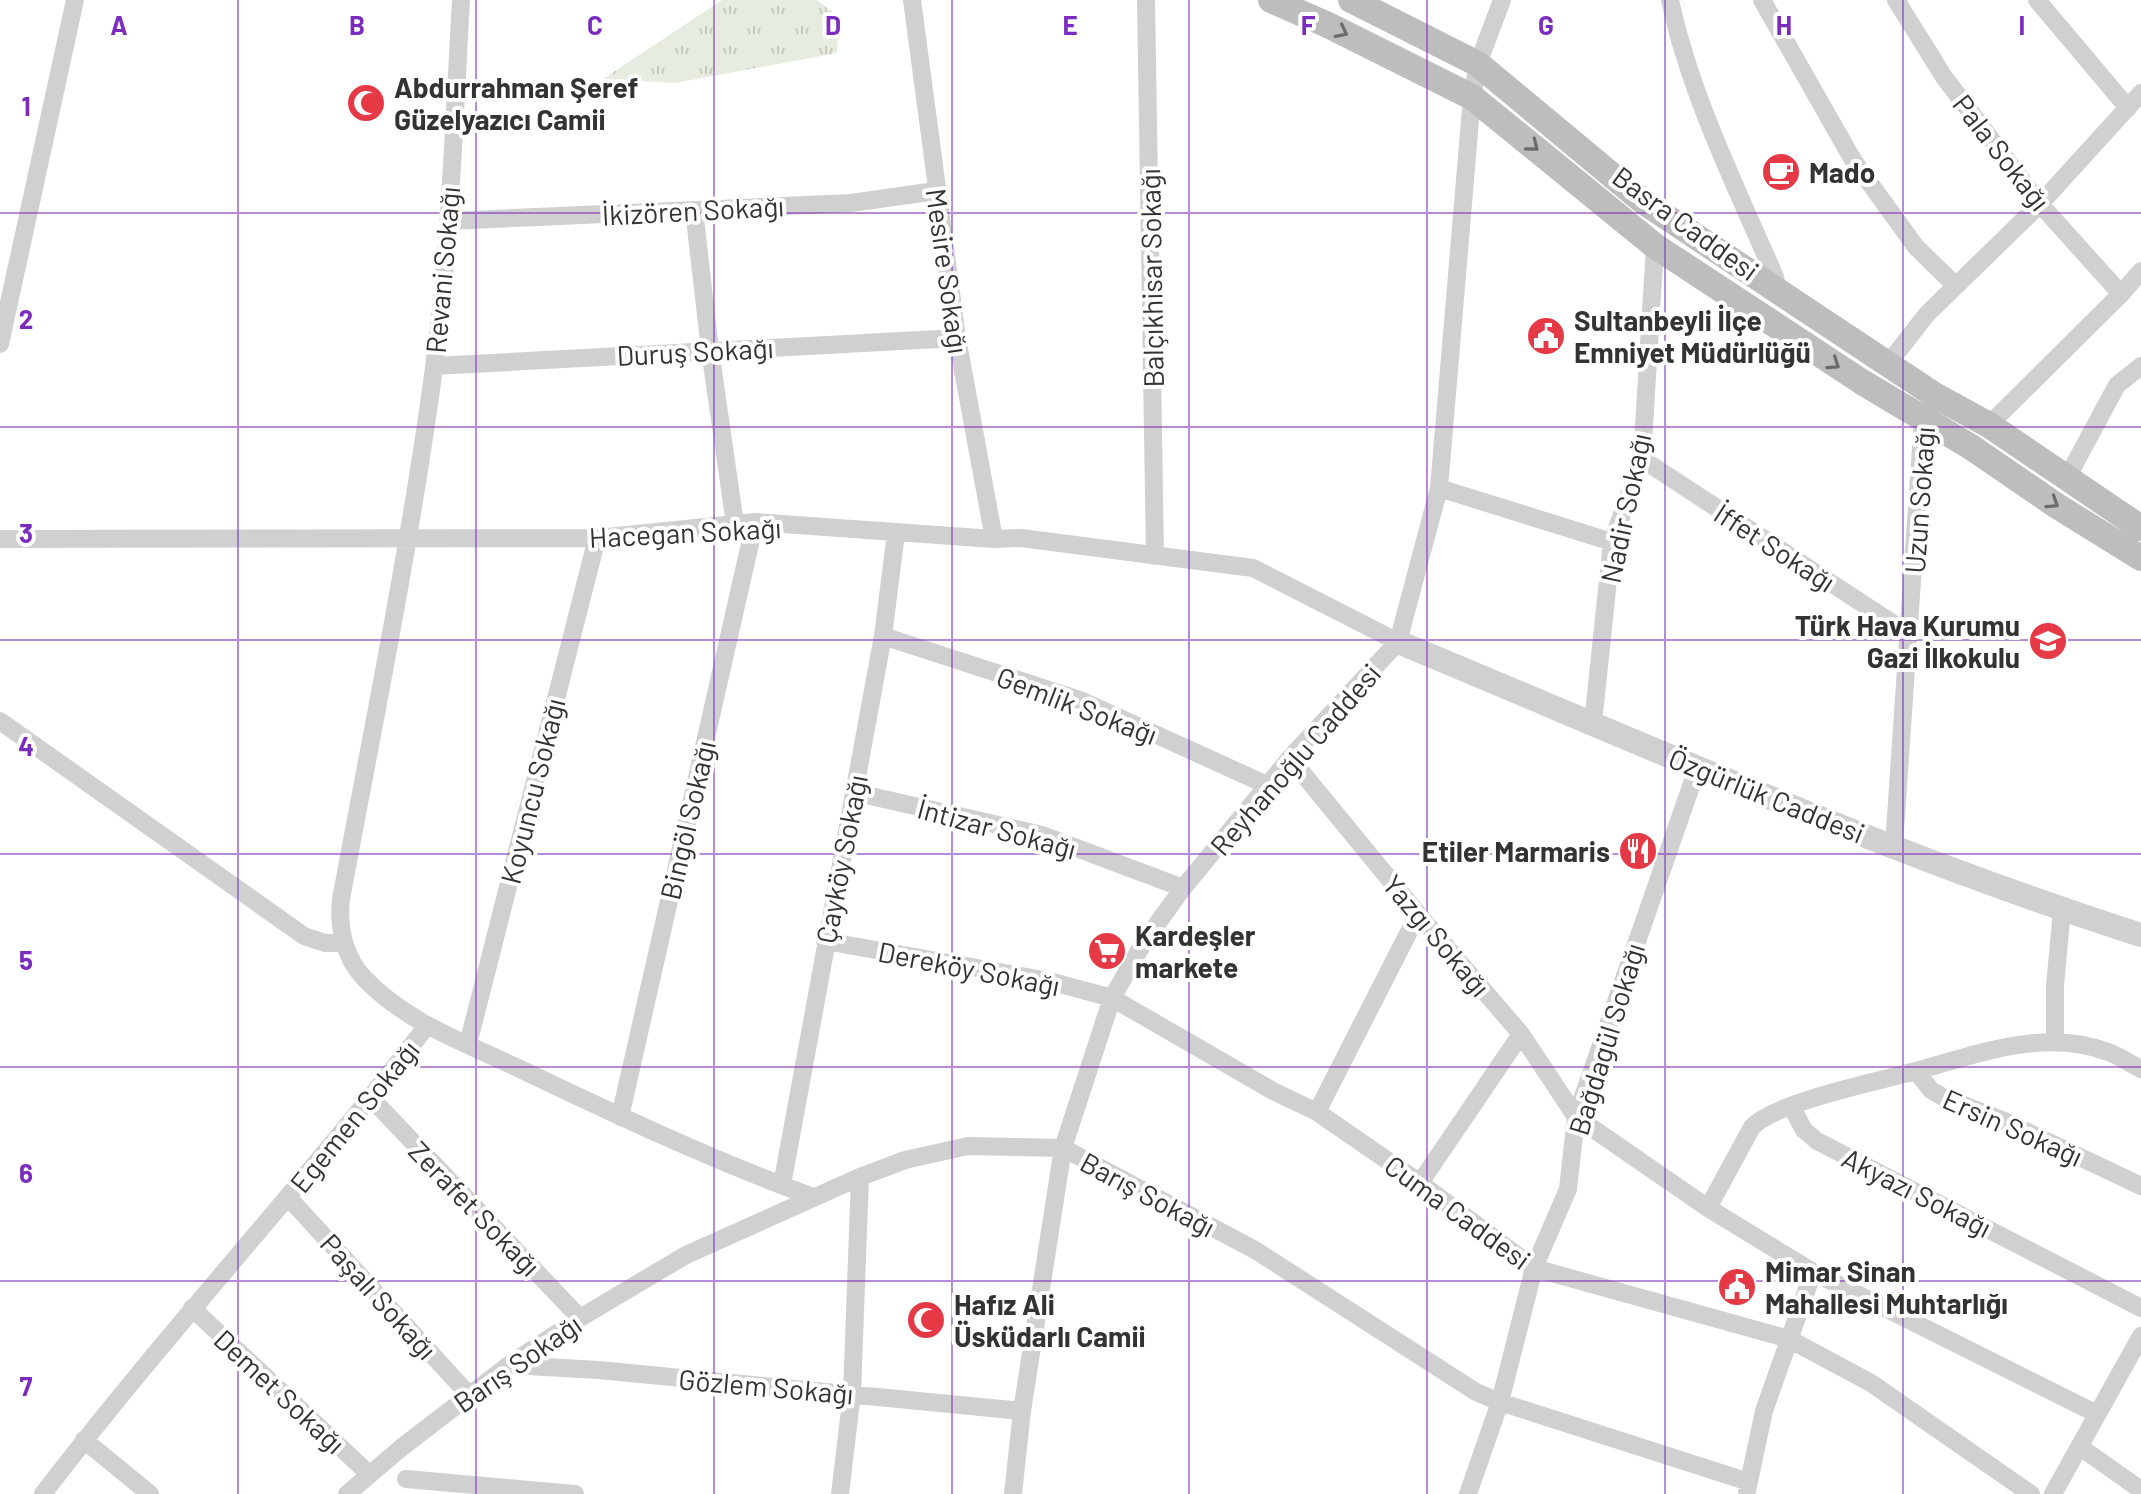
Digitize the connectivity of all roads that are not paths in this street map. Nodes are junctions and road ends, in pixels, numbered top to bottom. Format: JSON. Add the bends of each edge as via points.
{"nodes":[{"id":1,"x":75,"y":0,"type":"edge"},
{"id":2,"x":461,"y":0,"type":"edge"},
{"id":3,"x":912,"y":0,"type":"edge"},
{"id":4,"x":1146,"y":0,"type":"edge"},
{"id":5,"x":1271,"y":0,"type":"edge"},
{"id":6,"x":1351,"y":0,"type":"edge"},
{"id":7,"x":1502,"y":0,"type":"edge"},
{"id":8,"x":1670,"y":0,"type":"edge"},
{"id":9,"x":1762,"y":0,"type":"edge"},
{"id":10,"x":1896,"y":0,"type":"edge"},
{"id":11,"x":2037,"y":0,"type":"edge"},
{"id":12,"x":1478,"y":64,"type":"junction"},
{"id":13,"x":2141,"y":93,"type":"edge"},
{"id":14,"x":1472,"y":97,"type":"junction"},
{"id":15,"x":2128,"y":108,"type":"junction"},
{"id":16,"x":936,"y":191,"type":"junction"},
{"id":17,"x":2040,"y":204,"type":"junction"},
{"id":18,"x":694,"y":210,"type":"junction"},
{"id":19,"x":449,"y":221,"type":"junction"},
{"id":20,"x":1655,"y":246,"type":"junction"},
{"id":21,"x":2141,"y":271,"type":"edge"},
{"id":22,"x":1956,"y":286,"type":"junction"},
{"id":23,"x":1778,"y":291,"type":"junction"},
{"id":24,"x":2121,"y":294,"type":"junction"},
{"id":25,"x":957,"y":338,"type":"junction"},
{"id":26,"x":0,"y":344,"type":"edge"},
{"id":27,"x":710,"y":350,"type":"junction"},
{"id":28,"x":1888,"y":364,"type":"junction"},
{"id":29,"x":434,"y":366,"type":"junction"},
{"id":30,"x":2141,"y":366,"type":"edge"},
{"id":31,"x":1929,"y":407,"type":"junction"},
{"id":32,"x":1989,"y":425,"type":"junction"},
{"id":33,"x":1642,"y":459,"type":"junction"},
{"id":34,"x":2067,"y":478,"type":"junction"},
{"id":35,"x":1439,"y":488,"type":"junction"},
{"id":36,"x":2135,"y":517,"type":"edge"},
{"id":37,"x":755,"y":522,"type":"junction"},
{"id":38,"x":735,"y":524,"type":"junction"},
{"id":39,"x":896,"y":533,"type":"junction"},
{"id":40,"x":597,"y":538,"type":"junction"},
{"id":41,"x":0,"y":539,"type":"edge"},
{"id":42,"x":409,"y":539,"type":"junction"},
{"id":43,"x":994,"y":539,"type":"junction"},
{"id":44,"x":1612,"y":542,"type":"junction"},
{"id":45,"x":1155,"y":556,"type":"junction"},
{"id":46,"x":2141,"y":558,"type":"edge"},
{"id":47,"x":1909,"y":634,"type":"junction"},
{"id":48,"x":883,"y":636,"type":"junction"},
{"id":49,"x":1398,"y":642,"type":"junction"},
{"id":50,"x":0,"y":721,"type":"edge"},
{"id":51,"x":1593,"y":723,"type":"junction"},
{"id":52,"x":1290,"y":758,"type":"junction"},
{"id":53,"x":1697,"y":769,"type":"junction"},
{"id":54,"x":1267,"y":785,"type":"junction"},
{"id":55,"x":853,"y":792,"type":"junction"},
{"id":56,"x":1894,"y":846,"type":"junction"},
{"id":57,"x":1183,"y":888,"type":"junction"},
{"id":58,"x":2062,"y":910,"type":"junction"},
{"id":59,"x":1418,"y":914,"type":"junction"},
{"id":60,"x":2141,"y":935,"type":"edge"},
{"id":61,"x":825,"y":941,"type":"junction"},
{"id":62,"x":344,"y":943,"type":"junction"},
{"id":63,"x":1112,"y":998,"type":"junction"},
{"id":64,"x":426,"y":1027,"type":"junction"},
{"id":65,"x":1521,"y":1034,"type":"junction"},
{"id":66,"x":2055,"y":1042,"type":"junction"},
{"id":67,"x":468,"y":1044,"type":"junction"},
{"id":68,"x":2141,"y":1069,"type":"edge"},
{"id":69,"x":1916,"y":1071,"type":"junction"},
{"id":70,"x":371,"y":1098,"type":"junction"},
{"id":71,"x":1791,"y":1106,"type":"junction"},
{"id":72,"x":1317,"y":1112,"type":"junction"},
{"id":73,"x":620,"y":1117,"type":"junction"},
{"id":74,"x":1576,"y":1117,"type":"junction"},
{"id":75,"x":1063,"y":1148,"type":"junction"},
{"id":76,"x":860,"y":1177,"type":"junction"},
{"id":77,"x":1420,"y":1183,"type":"junction"},
{"id":78,"x":782,"y":1185,"type":"junction"},
{"id":79,"x":2141,"y":1186,"type":"edge"},
{"id":80,"x":813,"y":1197,"type":"junction"},
{"id":81,"x":289,"y":1198,"type":"junction"},
{"id":82,"x":1708,"y":1208,"type":"junction"},
{"id":83,"x":1534,"y":1268,"type":"junction"},
{"id":84,"x":1813,"y":1272,"type":"junction"},
{"id":85,"x":192,"y":1308,"type":"junction"},
{"id":86,"x":2141,"y":1308,"type":"edge"},
{"id":87,"x":580,"y":1318,"type":"junction"},
{"id":88,"x":2141,"y":1336,"type":"edge"},
{"id":89,"x":1789,"y":1339,"type":"junction"},
{"id":90,"x":509,"y":1365,"type":"junction"},
{"id":91,"x":852,"y":1393,"type":"junction"},
{"id":92,"x":469,"y":1395,"type":"junction"},
{"id":93,"x":1500,"y":1402,"type":"junction"},
{"id":94,"x":1022,"y":1411,"type":"junction"},
{"id":95,"x":2097,"y":1414,"type":"junction"},
{"id":96,"x":84,"y":1440,"type":"junction"},
{"id":97,"x":2080,"y":1447,"type":"junction"},
{"id":98,"x":401,"y":1448,"type":"junction"},
{"id":99,"x":369,"y":1474,"type":"junction"},
{"id":100,"x":407,"y":1487,"type":"edge"},
{"id":101,"x":1747,"y":1488,"type":"edge"},
{"id":102,"x":2141,"y":1490,"type":"edge"},
{"id":103,"x":43,"y":1494,"type":"edge"},
{"id":104,"x":150,"y":1494,"type":"edge"},
{"id":105,"x":347,"y":1494,"type":"edge"},
{"id":106,"x":575,"y":1494,"type":"edge"},
{"id":107,"x":840,"y":1494,"type":"edge"},
{"id":108,"x":1013,"y":1494,"type":"edge"},
{"id":109,"x":1468,"y":1494,"type":"edge"},
{"id":110,"x":2031,"y":1494,"type":"edge"},
{"id":111,"x":2053,"y":1494,"type":"edge"}],
"edges":[{"from":1,"to":26,"type":"street"},
{"from":2,"to":19,"type":"street","name":"Revani Sokağı"},
{"from":3,"to":16,"type":"street","name":"Mesire Sokağı"},
{"from":4,"to":45,"type":"street","name":"Balçıkhisar Sokağı"},
{"from":5,"to":14,"type":"main road","name":"Basra Caddesi","one_way":true},
{"from":6,"to":12,"type":"main road","name":"Basra Caddesi"},
{"from":7,"to":12,"type":"street","name":"Reyhanoğlu Caddesi"},
{"from":8,"to":23,"type":"street","via":[[1702,109]]},
{"from":9,"to":22,"type":"street","via":[[1861,172],[1916,247]]},
{"from":10,"to":17,"type":"street","name":"Pala Sokağı","via":[[1944,77]]},
{"from":11,"to":15,"type":"street"},
{"from":12,"to":14,"type":"street","name":"Reyhanoğlu Caddesi"},
{"from":12,"to":23,"type":"main road","name":"Basra Caddesi","via":[[1644,202]]},
{"from":13,"to":15,"type":"street"},
{"from":14,"to":20,"type":"main road","name":"Basra Caddesi","one_way":true},
{"from":14,"to":35,"type":"street","name":"Reyhanoğlu Caddesi"},
{"from":15,"to":17,"type":"street"},
{"from":16,"to":18,"type":"street","name":"İkizören Sokağı","via":[[851,203]]},
{"from":16,"to":25,"type":"street","name":"Mesire Sokağı"},
{"from":17,"to":22,"type":"street"},
{"from":17,"to":24,"type":"street","name":"Pala Sokağı"},
{"from":18,"to":19,"type":"street","name":"İkizören Sokağı"},
{"from":18,"to":27,"type":"street"},
{"from":19,"to":29,"type":"street","name":"Revani Sokağı"},
{"from":20,"to":31,"type":"main road","name":"Basra Caddesi","one_way":true,"via":[[1862,382]]},
{"from":20,"to":33,"type":"street","name":"Nadir Sokağı"},
{"from":21,"to":24,"type":"street"},
{"from":22,"to":28,"type":"street"},
{"from":23,"to":28,"type":"main road","name":"Basra Caddesi"},
{"from":24,"to":32,"type":"street"},
{"from":25,"to":27,"type":"street","name":"Duruş Sokağı"},
{"from":25,"to":43,"type":"street","name":"Mesire Sokağı"},
{"from":27,"to":29,"type":"street","name":"Duruş Sokağı"},
{"from":27,"to":38,"type":"street"},
{"from":28,"to":31,"type":"main road","name":"Basra Caddesi"},
{"from":29,"to":42,"type":"street","name":"Revani Sokağı"},
{"from":30,"to":34,"type":"street","via":[[2117,385]]},
{"from":31,"to":32,"type":"main road","name":"Basra Caddesi"},
{"from":31,"to":46,"type":"main road","name":"Basra Caddesi","one_way":true},
{"from":31,"to":47,"type":"street","name":"Uzun Sokağı"},
{"from":32,"to":34,"type":"main road","name":"Basra Caddesi"},
{"from":33,"to":44,"type":"street","name":"Nadir Sokağı"},
{"from":33,"to":47,"type":"street","name":"İffet Sokağı"},
{"from":34,"to":36,"type":"main road","name":"Basra Caddesi"},
{"from":35,"to":44,"type":"street"},
{"from":35,"to":49,"type":"street","name":"Reyhanoğlu Caddesi"},
{"from":37,"to":38,"type":"street","name":"Hacegan Sokağı"},
{"from":37,"to":39,"type":"street","name":"Hacegan Sokağı"},
{"from":37,"to":73,"type":"street","name":"Bingöl Sokağı"},
{"from":38,"to":40,"type":"street","name":"Hacegan Sokağı"},
{"from":39,"to":43,"type":"street","name":"Hacegan Sokağı"},
{"from":39,"to":48,"type":"street","name":"Çayköy Sokağı"},
{"from":40,"to":42,"type":"street","name":"Hacegan Sokağı"},
{"from":40,"to":67,"type":"street","name":"Koyuncu Sokağı"},
{"from":41,"to":42,"type":"street","name":"Hacegan Sokağı"},
{"from":42,"to":62,"type":"street","name":"Revani Sokağı","via":[[341,899]]},
{"from":43,"to":45,"type":"street","name":"Hacegan Sokağı"},
{"from":44,"to":51,"type":"street","name":"Nadir Sokağı"},
{"from":45,"to":49,"type":"street","name":"Hacegan Sokağı","via":[[1253,568]]},
{"from":47,"to":56,"type":"street","name":"Uzun Sokağı"},
{"from":48,"to":54,"type":"street","name":"Gemlik Sokağı","via":[[1080,700]]},
{"from":48,"to":55,"type":"street","name":"Çayköy Sokağı"},
{"from":49,"to":51,"type":"street","name":"Özgürlük Caddesi"},
{"from":49,"to":52,"type":"street","name":"Reyhanoğlu Caddesi"},
{"from":50,"to":62,"type":"street","via":[[304,936]]},
{"from":51,"to":53,"type":"street","name":"Özgürlük Caddesi"},
{"from":52,"to":54,"type":"street","name":"Reyhanoğlu Caddesi"},
{"from":52,"to":59,"type":"street","name":"Yazgı Sokağı"},
{"from":53,"to":56,"type":"street","name":"Özgürlük Caddesi"},
{"from":53,"to":74,"type":"street","name":"Bağdagül Sokağı"},
{"from":54,"to":57,"type":"street","name":"Reyhanoğlu Caddesi"},
{"from":55,"to":57,"type":"street","name":"İntizar Sokağı","via":[[1042,835]]},
{"from":55,"to":61,"type":"street","name":"Çayköy Sokağı"},
{"from":56,"to":58,"type":"street","name":"Özgürlük Caddesi"},
{"from":57,"to":63,"type":"street","name":"Reyhanoğlu Caddesi"},
{"from":58,"to":60,"type":"street","name":"Özgürlük Caddesi"},
{"from":58,"to":66,"type":"street"},
{"from":59,"to":65,"type":"street","name":"Yazgı Sokağı"},
{"from":59,"to":72,"type":"street"},
{"from":61,"to":63,"type":"street","name":"Dereköy Sokağı","via":[[1049,981]]},
{"from":61,"to":78,"type":"street","name":"Çayköy Sokağı"},
{"from":62,"to":64,"type":"street","via":[[365,980]]},
{"from":63,"to":72,"type":"street","name":"Cuma Caddesi"},
{"from":63,"to":75,"type":"street","name":"Reyhanoğlu Caddesi"},
{"from":64,"to":67,"type":"street","name":"Egemen Sokağı"},
{"from":64,"to":70,"type":"street","name":"Egemen Sokağı"},
{"from":65,"to":74,"type":"street","name":"Yazgı Sokağı"},
{"from":65,"to":77,"type":"street"},
{"from":66,"to":68,"type":"street","via":[[2109,1052]]},
{"from":66,"to":69,"type":"street","via":[[2011,1045]]},
{"from":67,"to":73,"type":"street","name":"Egemen Sokağı"},
{"from":69,"to":71,"type":"street","name":"Ersin Sokağı"},
{"from":69,"to":79,"type":"street","name":"Ersin Sokağı","via":[[1943,1097]]},
{"from":70,"to":81,"type":"street","name":"Egemen Sokağı"},
{"from":70,"to":87,"type":"street","name":"Zerafet Sokağı"},
{"from":71,"to":82,"type":"street","name":"Ersin Sokağı","via":[[1752,1127]]},
{"from":71,"to":86,"type":"street","name":"Akyazı Sokağı","via":[[1817,1141]]},
{"from":72,"to":77,"type":"street","name":"Cuma Caddesi"},
{"from":73,"to":78,"type":"street","name":"Egemen Sokağı"},
{"from":74,"to":82,"type":"street"},
{"from":74,"to":83,"type":"street","name":"Bağdagül Sokağı","via":[[1568,1189]]},
{"from":75,"to":76,"type":"street","name":"Barış Sokağı","via":[[968,1146]]},
{"from":75,"to":93,"type":"street","name":"Barış Sokağı","via":[[1255,1250],[1476,1392]]},
{"from":75,"to":94,"type":"street","name":"Reyhanoğlu Caddesi"},
{"from":76,"to":80,"type":"street","name":"Barış Sokağı"},
{"from":76,"to":91,"type":"street"},
{"from":77,"to":83,"type":"street","name":"Cuma Caddesi"},
{"from":78,"to":80,"type":"street","name":"Egemen Sokağı"},
{"from":80,"to":87,"type":"street","name":"Barış Sokağı","via":[[686,1255]]},
{"from":81,"to":85,"type":"street","name":"Egemen Sokağı"},
{"from":81,"to":92,"type":"street","name":"Paşalı Sokağı"},
{"from":82,"to":84,"type":"street"},
{"from":83,"to":89,"type":"street","name":"Cuma Caddesi"},
{"from":83,"to":93,"type":"street","name":"Bağdagül Sokağı"},
{"from":84,"to":89,"type":"street"},
{"from":84,"to":95,"type":"street"},
{"from":85,"to":96,"type":"street","name":"Egemen Sokağı"},
{"from":85,"to":99,"type":"street","name":"Demet Sokağı"},
{"from":87,"to":90,"type":"street","name":"Barış Sokağı"},
{"from":88,"to":95,"type":"street"},
{"from":89,"to":101,"type":"street","via":[[1764,1411]]},
{"from":89,"to":110,"type":"street","name":"Cuma Caddesi","via":[[1871,1383]]},
{"from":90,"to":91,"type":"street","name":"Gözlem Sokağı"},
{"from":90,"to":92,"type":"street","name":"Barış Sokağı"},
{"from":91,"to":94,"type":"street","name":"Gözlem Sokağı"},
{"from":91,"to":107,"type":"street"},
{"from":92,"to":98,"type":"street","name":"Barış Sokağı"},
{"from":93,"to":101,"type":"street","name":"Barış Sokağı"},
{"from":93,"to":109,"type":"street","name":"Bağdagül Sokağı"},
{"from":94,"to":108,"type":"street","name":"Reyhanoğlu Caddesi"},
{"from":95,"to":97,"type":"street"},
{"from":96,"to":103,"type":"street","name":"Egemen Sokağı"},
{"from":96,"to":104,"type":"street"},
{"from":97,"to":102,"type":"street"},
{"from":97,"to":111,"type":"street"},
{"from":98,"to":99,"type":"street","name":"Barış Sokağı"},
{"from":98,"to":100,"type":"street"},
{"from":99,"to":105,"type":"street","name":"Barış Sokağı"},
{"from":100,"to":106,"type":"street"}]}
